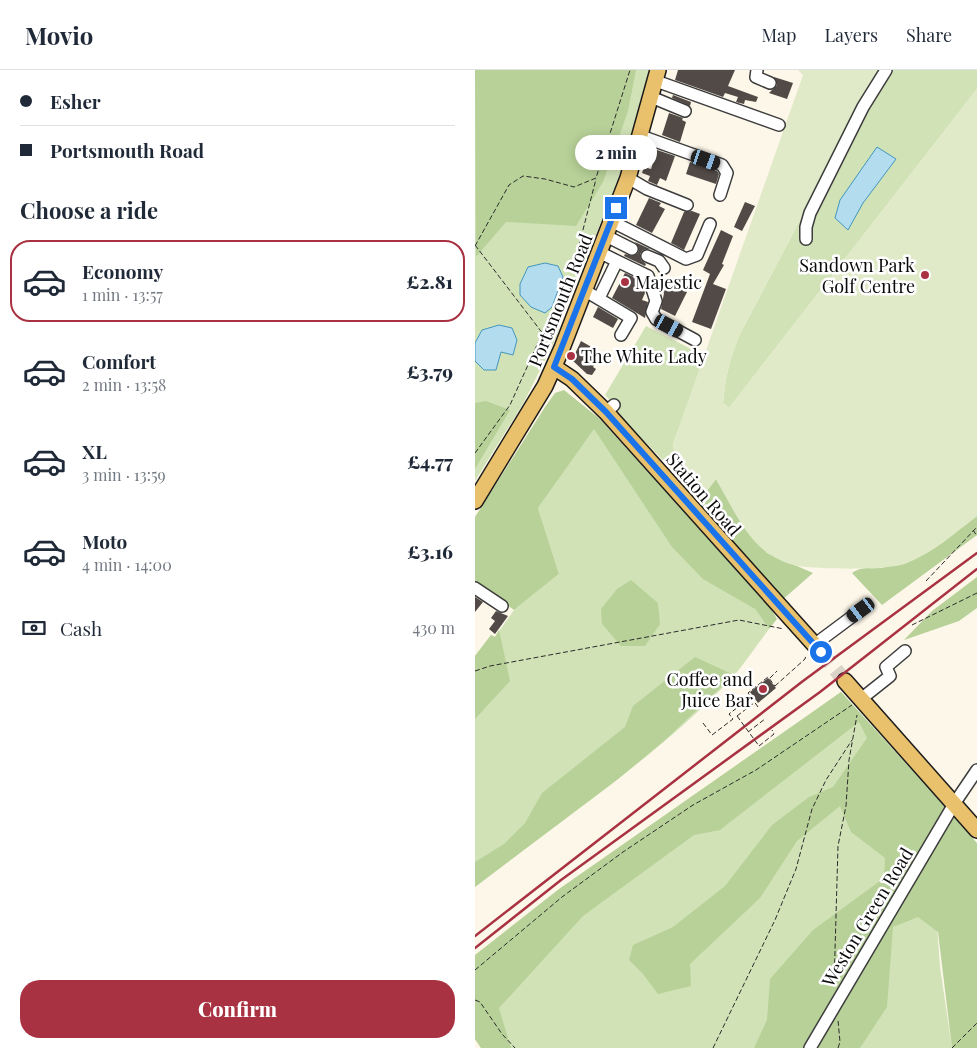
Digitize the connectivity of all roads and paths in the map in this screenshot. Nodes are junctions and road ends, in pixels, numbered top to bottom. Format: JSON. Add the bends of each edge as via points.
{"nodes":[{"id":1,"x":630,"y":70,"type":"edge"},
{"id":2,"x":757,"y":70,"type":"edge"},
{"id":3,"x":886,"y":70,"type":"edge"},
{"id":4,"x":657,"y":76,"type":"edge"},
{"id":5,"x":770,"y":83,"type":"dead end"},
{"id":6,"x":651,"y":97,"type":"junction"},
{"id":7,"x":685,"y":110,"type":"dead end"},
{"id":8,"x":779,"y":125,"type":"dead end"},
{"id":9,"x":641,"y":136,"type":"junction"},
{"id":10,"x":596,"y":178,"type":"junction"},
{"id":11,"x":628,"y":178,"type":"junction"},
{"id":12,"x":720,"y":194,"type":"dead end"},
{"id":13,"x":687,"y":205,"type":"dead end"},
{"id":14,"x":611,"y":221,"type":"junction"},
{"id":15,"x":710,"y":224,"type":"dead end"},
{"id":16,"x":606,"y":236,"type":"junction"},
{"id":17,"x":806,"y":239,"type":"dead end"},
{"id":18,"x":475,"y":245,"type":"edge"},
{"id":19,"x":632,"y":248,"type":"dead end"},
{"id":20,"x":599,"y":252,"type":"junction"},
{"id":21,"x":647,"y":256,"type":"dead end"},
{"id":22,"x":617,"y":261,"type":"junction"},
{"id":23,"x":664,"y":268,"type":"dead end"},
{"id":24,"x":583,"y":283,"type":"junction"},
{"id":25,"x":541,"y":335,"type":"junction"},
{"id":26,"x":621,"y":335,"type":"dead end"},
{"id":27,"x":695,"y":340,"type":"dead end"},
{"id":28,"x":553,"y":346,"type":"dead end"},
{"id":29,"x":554,"y":367,"type":"junction"},
{"id":30,"x":475,"y":453,"type":"edge"},
{"id":31,"x":475,"y":501,"type":"edge"},
{"id":32,"x":977,"y":527,"type":"edge"},
{"id":33,"x":973,"y":530,"type":"junction"},
{"id":34,"x":977,"y":536,"type":"edge"},
{"id":35,"x":926,"y":581,"type":"dead end"},
{"id":36,"x":475,"y":588,"type":"edge"},
{"id":37,"x":977,"y":594,"type":"edge"},
{"id":38,"x":503,"y":606,"type":"dead end"},
{"id":39,"x":861,"y":610,"type":"dead end"},
{"id":40,"x":911,"y":625,"type":"dead end"},
{"id":41,"x":786,"y":629,"type":"dead end"},
{"id":42,"x":814,"y":650,"type":"junction"},
{"id":43,"x":905,"y":651,"type":"dead end"},
{"id":44,"x":475,"y":671,"type":"edge"},
{"id":45,"x":777,"y":671,"type":"dead end"},
{"id":46,"x":770,"y":678,"type":"junction"},
{"id":47,"x":845,"y":681,"type":"tunnel mouth"},
{"id":48,"x":751,"y":697,"type":"junction"},
{"id":49,"x":861,"y":699,"type":"junction"},
{"id":50,"x":755,"y":702,"type":"junction"},
{"id":51,"x":758,"y":707,"type":"dead end"},
{"id":52,"x":765,"y":719,"type":"dead end"},
{"id":53,"x":703,"y":723,"type":"dead end"},
{"id":54,"x":771,"y":730,"type":"dead end"},
{"id":55,"x":749,"y":732,"type":"junction"},
{"id":56,"x":853,"y":738,"type":"junction"},
{"id":57,"x":977,"y":770,"type":"edge"},
{"id":58,"x":954,"y":804,"type":"junction"},
{"id":59,"x":977,"y":830,"type":"edge"},
{"id":60,"x":475,"y":970,"type":"edge"},
{"id":61,"x":475,"y":1000,"type":"edge"},
{"id":62,"x":836,"y":1003,"type":"junction"},
{"id":63,"x":977,"y":1023,"type":"edge"},
{"id":64,"x":515,"y":1048,"type":"edge"},
{"id":65,"x":713,"y":1048,"type":"edge"},
{"id":66,"x":810,"y":1048,"type":"edge"},
{"id":67,"x":838,"y":1048,"type":"edge"},
{"id":68,"x":952,"y":1048,"type":"edge"}],
"edges":[{"from":1,"to":10,"type":"path"},
{"from":2,"to":5,"type":"street","via":[[757,77]]},
{"from":3,"to":17,"type":"street","via":[[863,107],[810,213],[805,226]]},
{"from":4,"to":6,"type":"main road","name":"Portsmouth Road"},
{"from":4,"to":8,"type":"street"},
{"from":6,"to":7,"type":"street"},
{"from":6,"to":9,"type":"main road","name":"Portsmouth Road"},
{"from":9,"to":11,"type":"main road","name":"Portsmouth Road"},
{"from":9,"to":12,"type":"street","via":[[722,165],[727,173]]},
{"from":10,"to":18,"type":"path","via":[[574,187],[523,176],[509,185]]},
{"from":10,"to":24,"type":"path","via":[[575,261]]},
{"from":11,"to":13,"type":"street"},
{"from":11,"to":14,"type":"main road","name":"Portsmouth Road"},
{"from":14,"to":15,"type":"street","via":[[685,259],[697,254]]},
{"from":14,"to":16,"type":"main road","name":"Portsmouth Road"},
{"from":16,"to":19,"type":"street"},
{"from":16,"to":20,"type":"main road","name":"Portsmouth Road"},
{"from":18,"to":25,"type":"path"},
{"from":20,"to":22,"type":"street"},
{"from":20,"to":24,"type":"main road","name":"Portsmouth Road"},
{"from":21,"to":23,"type":"street","via":[[659,261]]},
{"from":22,"to":24,"type":"street","via":[[603,291]]},
{"from":22,"to":27,"type":"street","via":[[648,276],[656,301],[652,312],[656,319]]},
{"from":24,"to":26,"type":"street","via":[[631,318]]},
{"from":24,"to":29,"type":"main road","name":"Portsmouth Road"},
{"from":25,"to":28,"type":"path"},
{"from":25,"to":30,"type":"path","via":[[510,404]]},
{"from":29,"to":31,"type":"main road","name":"Portsmouth Road"},
{"from":29,"to":42,"type":"main road","name":"Station Road","via":[[610,408]]},
{"from":32,"to":33,"type":"path"},
{"from":33,"to":34,"type":"path"},
{"from":33,"to":35,"type":"path"},
{"from":36,"to":38,"type":"street"},
{"from":37,"to":40,"type":"path"},
{"from":39,"to":42,"type":"street"},
{"from":41,"to":44,"type":"path","via":[[739,620]]},
{"from":42,"to":46,"type":"path","via":[[775,686]]},
{"from":43,"to":49,"type":"street","via":[[886,668],[890,676]]},
{"from":45,"to":46,"type":"path"},
{"from":46,"to":48,"type":"path","via":[[748,693]]},
{"from":47,"to":49,"type":"main road"},
{"from":48,"to":50,"type":"path"},
{"from":48,"to":53,"type":"path","via":[[729,714],[733,719],[712,736]]},
{"from":49,"to":56,"type":"path"},
{"from":49,"to":58,"type":"main road"},
{"from":49,"to":60,"type":"path","via":[[756,770],[693,805],[623,852],[562,897]]},
{"from":50,"to":51,"type":"path"},
{"from":50,"to":55,"type":"path","bridge":true,"via":[[737,716]]},
{"from":52,"to":55,"type":"path"},
{"from":54,"to":55,"type":"path","bridge":true,"via":[[775,734],[759,746]]},
{"from":56,"to":62,"type":"path","via":[[838,846],[833,978]]},
{"from":56,"to":65,"type":"path","via":[[812,809],[796,869],[775,920]]},
{"from":57,"to":58,"type":"street","name":"Weston Green Road"},
{"from":58,"to":59,"type":"main road"},
{"from":58,"to":62,"type":"street","name":"Weston Green Road"},
{"from":61,"to":64,"type":"path","via":[[481,1002],[501,1034]]},
{"from":62,"to":66,"type":"street","name":"Weston Green Road"},
{"from":62,"to":67,"type":"path"},
{"from":63,"to":68,"type":"path"}]}
